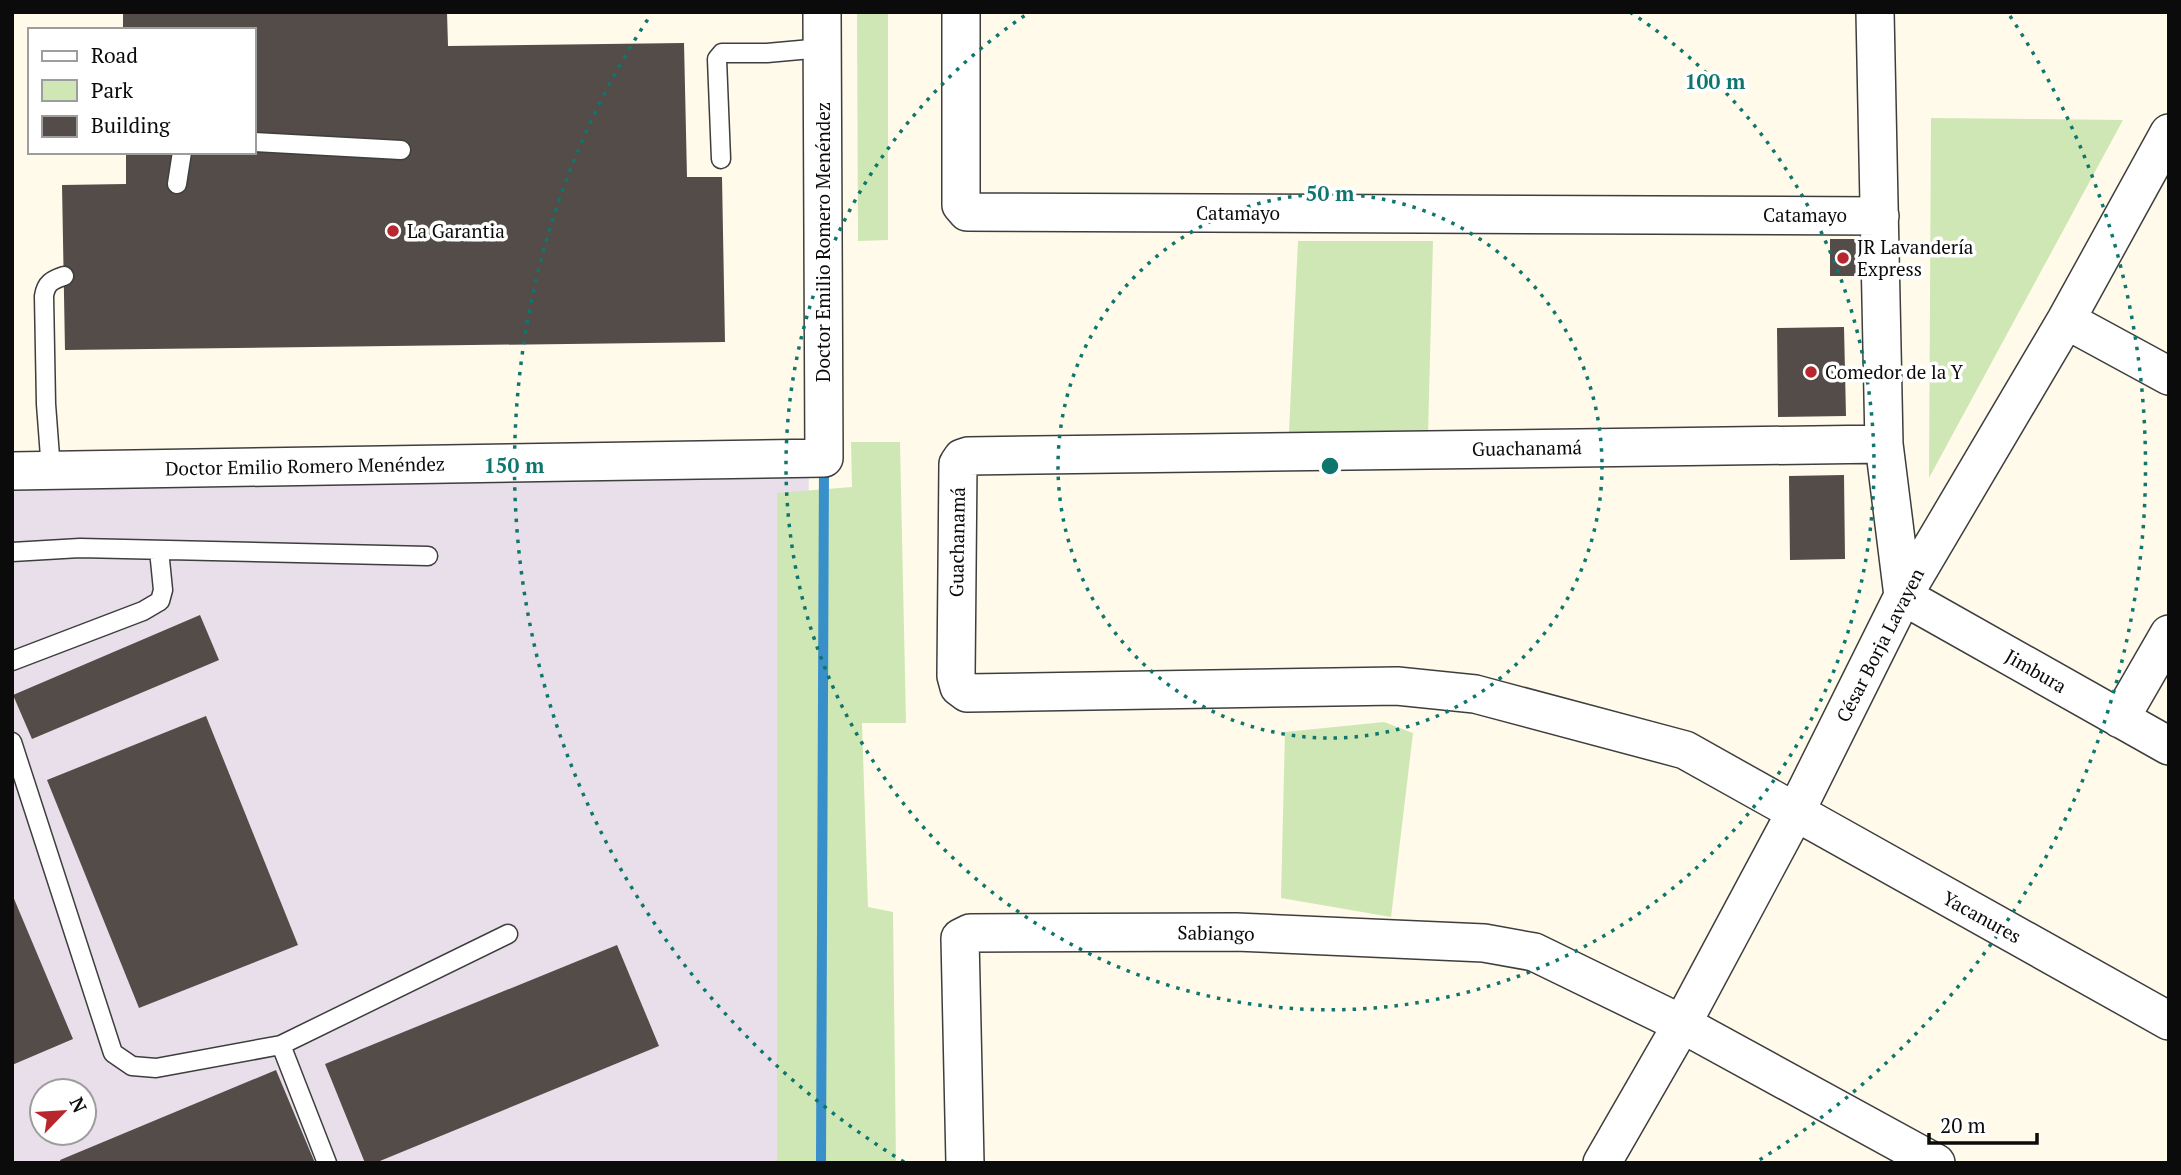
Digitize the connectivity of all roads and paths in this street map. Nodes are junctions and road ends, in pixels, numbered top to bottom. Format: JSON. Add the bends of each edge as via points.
{"nodes":[{"id":1,"x":822,"y":12,"type":"edge"},
{"id":2,"x":961,"y":12,"type":"edge"},
{"id":3,"x":1875,"y":12,"type":"edge"},
{"id":4,"x":822,"y":48,"type":"junction"},
{"id":5,"x":2169,"y":133,"type":"edge"},
{"id":6,"x":256,"y":142,"type":"edge"},
{"id":7,"x":401,"y":150,"type":"dead end"},
{"id":8,"x":182,"y":154,"type":"edge"},
{"id":9,"x":720,"y":159,"type":"dead end"},
{"id":10,"x":177,"y":184,"type":"dead end"},
{"id":11,"x":1880,"y":216,"type":"junction"},
{"id":12,"x":64,"y":276,"type":"dead end"},
{"id":13,"x":2066,"y":320,"type":"junction"},
{"id":14,"x":2169,"y":376,"type":"edge"},
{"id":15,"x":1884,"y":444,"type":"junction"},
{"id":16,"x":51,"y":470,"type":"junction"},
{"id":17,"x":12,"y":471,"type":"edge"},
{"id":18,"x":159,"y":550,"type":"junction"},
{"id":19,"x":12,"y":552,"type":"edge"},
{"id":20,"x":428,"y":556,"type":"dead end"},
{"id":21,"x":1903,"y":596,"type":"junction"},
{"id":22,"x":2169,"y":635,"type":"edge"},
{"id":23,"x":12,"y":661,"type":"edge"},
{"id":24,"x":2120,"y":719,"type":"junction"},
{"id":25,"x":12,"y":742,"type":"edge"},
{"id":26,"x":2169,"y":746,"type":"edge"},
{"id":27,"x":1796,"y":813,"type":"junction"},
{"id":28,"x":508,"y":934,"type":"dead end"},
{"id":29,"x":2169,"y":1021,"type":"edge"},
{"id":30,"x":1682,"y":1024,"type":"junction"},
{"id":31,"x":281,"y":1045,"type":"junction"},
{"id":32,"x":327,"y":1163,"type":"edge"},
{"id":33,"x":965,"y":1163,"type":"edge"},
{"id":34,"x":1602,"y":1163,"type":"edge"},
{"id":35,"x":1936,"y":1163,"type":"edge"}],
"edges":[{"from":1,"to":4,"type":"street","name":"Doctor Emilio Romero Menéndez"},
{"from":2,"to":11,"type":"street","name":"Catamayo","via":[[961,205],[967,212]]},
{"from":3,"to":11,"type":"street"},
{"from":4,"to":9,"type":"lane","via":[[722,53],[717,59]]},
{"from":4,"to":16,"type":"street","name":"Doctor Emilio Romero Menéndez","via":[[824,458]]},
{"from":5,"to":13,"type":"street","name":"César Borja Lavayen"},
{"from":6,"to":7,"type":"lane"},
{"from":8,"to":10,"type":"lane"},
{"from":11,"to":15,"type":"street"},
{"from":12,"to":16,"type":"lane","via":[[52,280],[44,296]]},
{"from":13,"to":14,"type":"street"},
{"from":13,"to":21,"type":"street","name":"César Borja Lavayen"},
{"from":15,"to":21,"type":"street"},
{"from":15,"to":27,"type":"street","name":"Guachanamá","via":[[968,456],[958,464],[956,677],[967,693],[1397,686],[1475,694],[1685,750]]},
{"from":16,"to":17,"type":"street","name":"Doctor Emilio Romero Menéndez"},
{"from":18,"to":19,"type":"lane"},
{"from":18,"to":20,"type":"lane"},
{"from":18,"to":23,"type":"lane","via":[[160,601]]},
{"from":21,"to":24,"type":"street","name":"Jimbura"},
{"from":21,"to":27,"type":"street","name":"César Borja Lavayen"},
{"from":22,"to":24,"type":"street"},
{"from":24,"to":26,"type":"street","name":"Jimbura"},
{"from":25,"to":31,"type":"lane","via":[[113,1054],[132,1066],[156,1068]]},
{"from":27,"to":29,"type":"street","name":"Yacanures"},
{"from":27,"to":30,"type":"street","name":"César Borja Lavayen"},
{"from":28,"to":31,"type":"lane"},
{"from":30,"to":33,"type":"street","name":"Sabiango","via":[[1534,952],[1485,943],[1237,932],[970,933],[960,939]]},
{"from":30,"to":34,"type":"street","name":"César Borja Lavayen"},
{"from":30,"to":35,"type":"street"},
{"from":31,"to":32,"type":"lane"}]}
